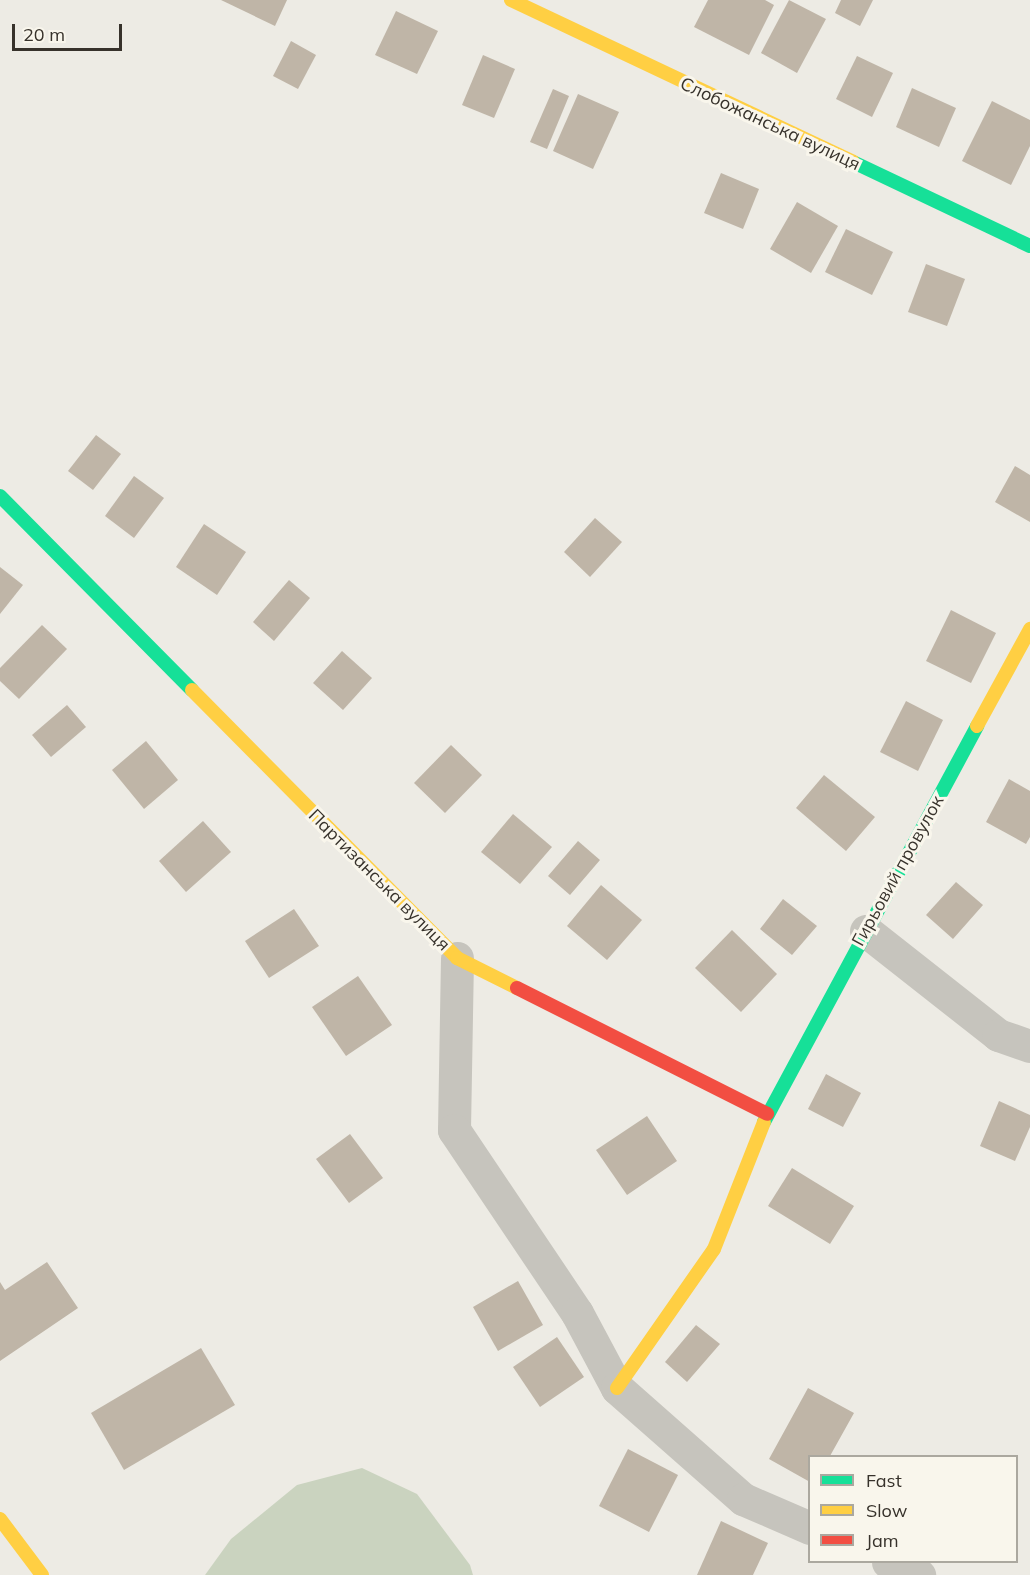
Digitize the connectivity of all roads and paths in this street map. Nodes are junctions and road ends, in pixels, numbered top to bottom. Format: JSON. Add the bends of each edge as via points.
{"nodes":[{"id":1,"x":511,"y":0,"type":"edge"},
{"id":2,"x":1030,"y":246,"type":"edge"},
{"id":3,"x":0,"y":496,"type":"edge"},
{"id":4,"x":1030,"y":629,"type":"edge"},
{"id":5,"x":866,"y":931,"type":"junction"},
{"id":6,"x":457,"y":958,"type":"junction"},
{"id":7,"x":1030,"y":1046,"type":"edge"},
{"id":8,"x":767,"y":1114,"type":"junction"},
{"id":9,"x":617,"y":1388,"type":"junction"},
{"id":10,"x":0,"y":1519,"type":"edge"},
{"id":11,"x":808,"y":1526,"type":"edge"},
{"id":12,"x":890,"y":1563,"type":"edge"},
{"id":13,"x":42,"y":1575,"type":"edge"},
{"id":14,"x":919,"y":1575,"type":"edge"}],
"edges":[{"from":1,"to":2,"type":"street","name":"Слобожанська вулиця"},
{"from":3,"to":6,"type":"street","name":"Партизанська вулиця"},
{"from":4,"to":5,"type":"street","name":"Гирьовий провулок"},
{"from":5,"to":7,"type":"street","via":[[999,1035]]},
{"from":5,"to":8,"type":"street","name":"Гирьовий провулок"},
{"from":6,"to":8,"type":"street"},
{"from":6,"to":9,"type":"street","name":"Партизанська вулиця","via":[[454,1130],[577,1313]]},
{"from":8,"to":9,"type":"street","name":"Гирьовий провулок","via":[[714,1249]]},
{"from":9,"to":11,"type":"street","name":"Партизанська вулиця","via":[[743,1498]]},
{"from":10,"to":13,"type":"street"},
{"from":12,"to":14,"type":"street"}]}
